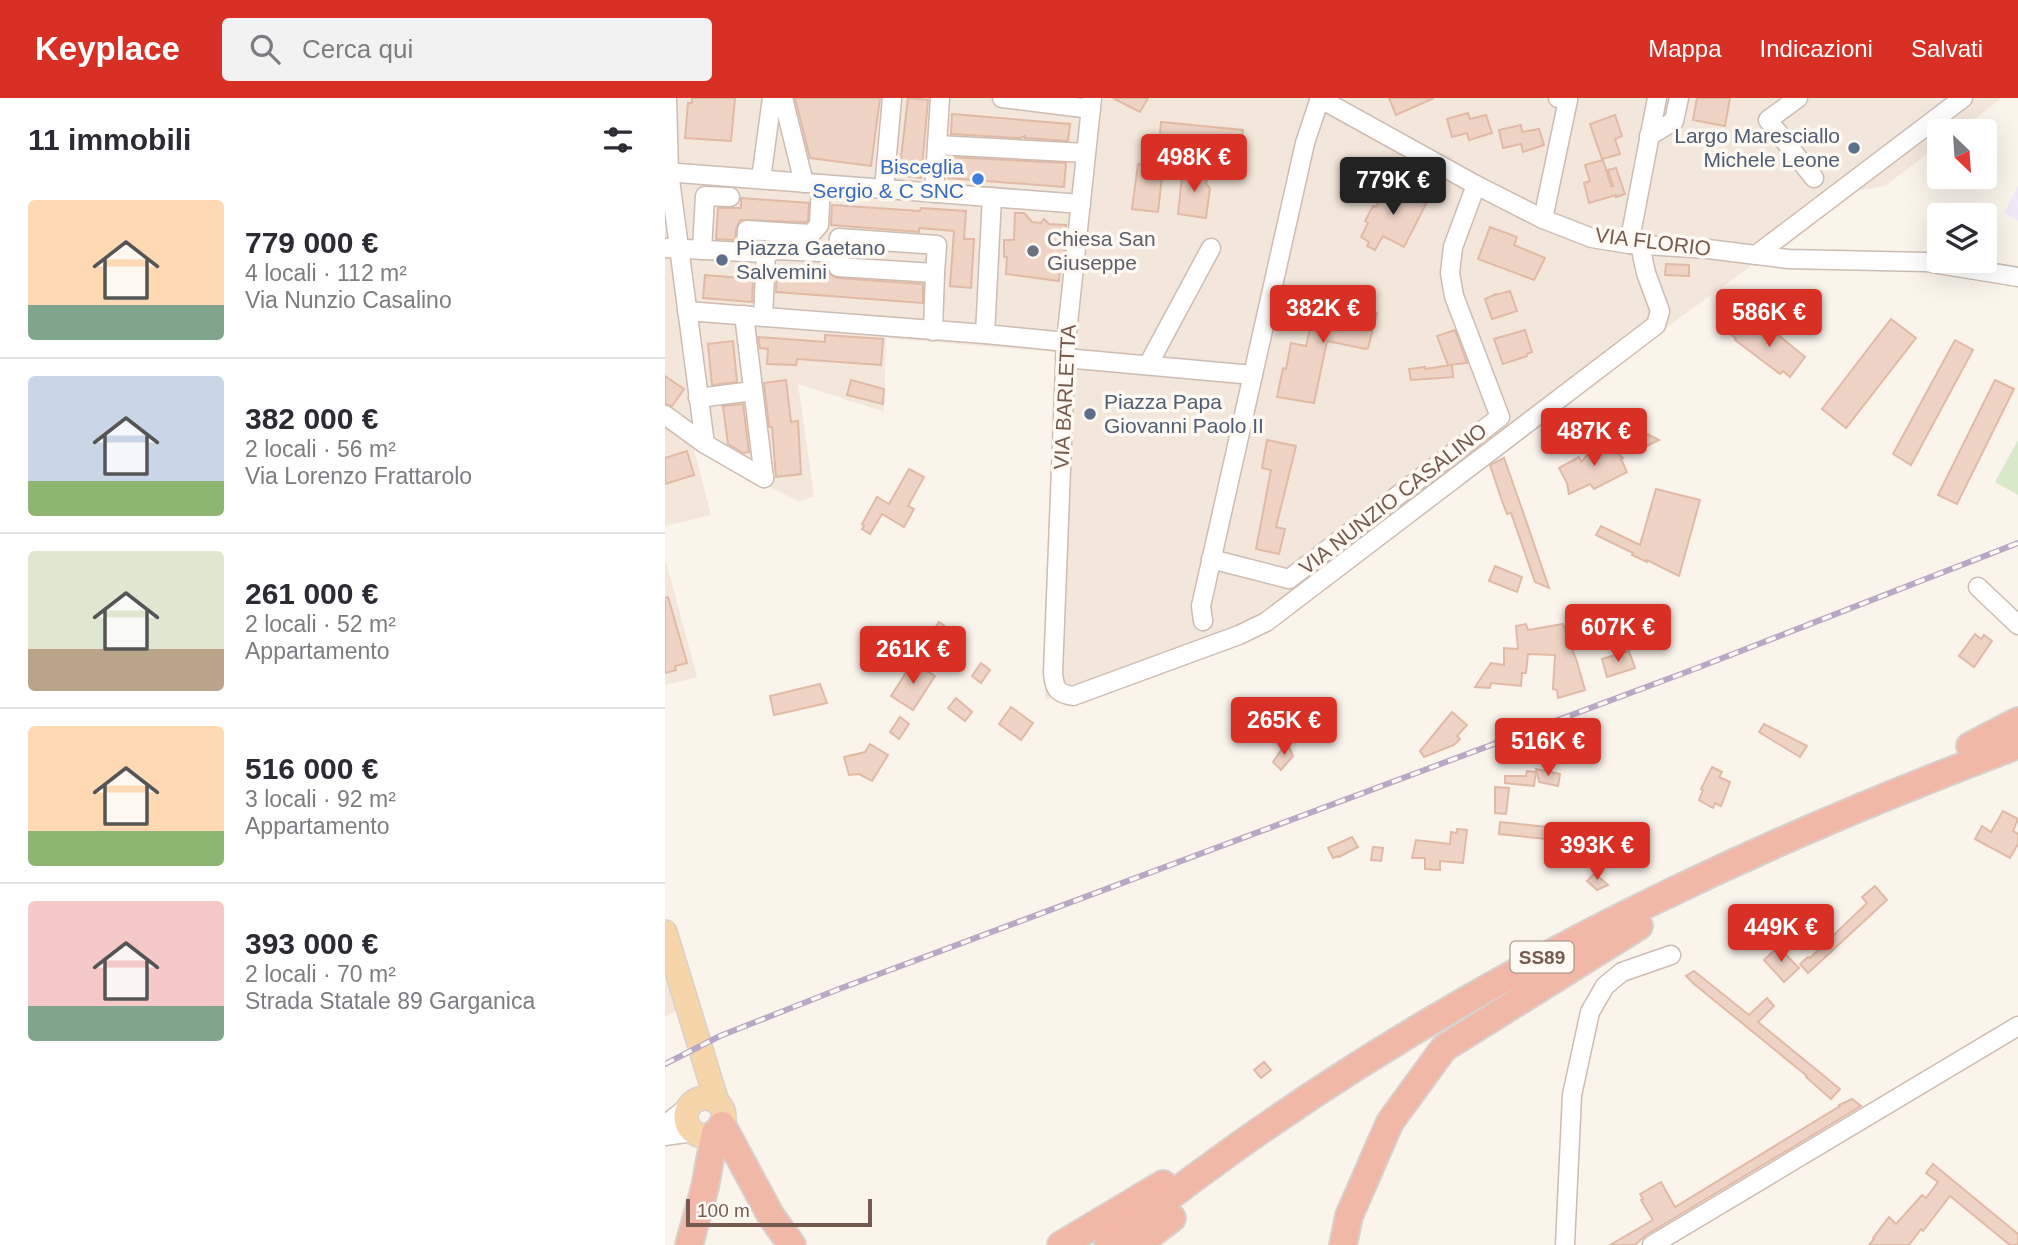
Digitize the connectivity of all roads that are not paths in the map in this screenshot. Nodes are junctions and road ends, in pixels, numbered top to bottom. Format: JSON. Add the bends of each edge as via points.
{"nodes":[{"id":1,"x":667,"y":98,"type":"edge"},
{"id":2,"x":772,"y":98,"type":"edge"},
{"id":3,"x":783,"y":98,"type":"edge"},
{"id":4,"x":893,"y":98,"type":"edge"},
{"id":5,"x":940,"y":98,"type":"edge"},
{"id":6,"x":1002,"y":98,"type":"edge"},
{"id":7,"x":1319,"y":98,"type":"edge"},
{"id":8,"x":1558,"y":98,"type":"edge"},
{"id":9,"x":1657,"y":98,"type":"edge"},
{"id":10,"x":1679,"y":98,"type":"edge"},
{"id":11,"x":1798,"y":98,"type":"edge"},
{"id":12,"x":1963,"y":98,"type":"edge"},
{"id":13,"x":1034,"y":100,"type":"edge"},
{"id":14,"x":1091,"y":104,"type":"edge"},
{"id":15,"x":1650,"y":135,"type":"junction"},
{"id":16,"x":937,"y":145,"type":"junction"},
{"id":17,"x":1086,"y":153,"type":"junction"},
{"id":18,"x":667,"y":172,"type":"edge"},
{"id":19,"x":1814,"y":178,"type":"dead end"},
{"id":20,"x":761,"y":179,"type":"junction"},
{"id":21,"x":813,"y":183,"type":"junction"},
{"id":22,"x":1476,"y":185,"type":"junction"},
{"id":23,"x":884,"y":189,"type":"junction"},
{"id":24,"x":933,"y":193,"type":"junction"},
{"id":25,"x":730,"y":197,"type":"dead end"},
{"id":26,"x":992,"y":197,"type":"junction"},
{"id":27,"x":1081,"y":204,"type":"junction"},
{"id":28,"x":1543,"y":219,"type":"junction"},
{"id":29,"x":671,"y":229,"type":"edge"},
{"id":30,"x":1635,"y":245,"type":"junction"},
{"id":31,"x":672,"y":248,"type":"edge"},
{"id":32,"x":1211,"y":248,"type":"dead end"},
{"id":33,"x":702,"y":250,"type":"junction"},
{"id":34,"x":745,"y":252,"type":"junction"},
{"id":35,"x":767,"y":253,"type":"junction"},
{"id":36,"x":838,"y":253,"type":"junction"},
{"id":37,"x":1756,"y":255,"type":"junction"},
{"id":38,"x":935,"y":273,"type":"junction"},
{"id":39,"x":2018,"y":277,"type":"edge"},
{"id":40,"x":687,"y":311,"type":"junction"},
{"id":41,"x":744,"y":315,"type":"junction"},
{"id":42,"x":763,"y":317,"type":"junction"},
{"id":43,"x":933,"y":331,"type":"junction"},
{"id":44,"x":985,"y":334,"type":"junction"},
{"id":45,"x":1066,"y":350,"type":"junction"},
{"id":46,"x":1148,"y":365,"type":"junction"},
{"id":47,"x":1253,"y":374,"type":"junction"},
{"id":48,"x":753,"y":391,"type":"junction"},
{"id":49,"x":698,"y":398,"type":"junction"},
{"id":50,"x":668,"y":421,"type":"edge"},
{"id":51,"x":705,"y":444,"type":"junction"},
{"id":52,"x":1212,"y":559,"type":"junction"},
{"id":53,"x":1978,"y":587,"type":"dead end"},
{"id":54,"x":1203,"y":621,"type":"dead end"},
{"id":55,"x":2018,"y":625,"type":"edge"},
{"id":56,"x":2018,"y":722,"type":"edge"},
{"id":57,"x":2018,"y":745,"type":"edge"},
{"id":58,"x":2018,"y":762,"type":"edge"},
{"id":59,"x":1833,"y":818,"type":"junction"},
{"id":60,"x":1639,"y":926,"type":"junction"},
{"id":61,"x":665,"y":932,"type":"edge"},
{"id":62,"x":1671,"y":955,"type":"dead end"},
{"id":63,"x":2018,"y":1026,"type":"edge"},
{"id":64,"x":1300,"y":1103,"type":"junction"},
{"id":65,"x":704,"y":1119,"type":"junction"},
{"id":66,"x":665,"y":1125,"type":"edge"},
{"id":67,"x":665,"y":1136,"type":"edge"},
{"id":68,"x":689,"y":1245,"type":"edge"},
{"id":69,"x":792,"y":1245,"type":"edge"},
{"id":70,"x":1061,"y":1245,"type":"edge"},
{"id":71,"x":1108,"y":1245,"type":"edge"},
{"id":72,"x":1137,"y":1245,"type":"edge"},
{"id":73,"x":1343,"y":1245,"type":"edge"},
{"id":74,"x":1565,"y":1245,"type":"edge"},
{"id":75,"x":1652,"y":1245,"type":"edge"}],
"edges":[{"from":1,"to":18,"type":"street"},
{"from":2,"to":20,"type":"street"},
{"from":3,"to":21,"type":"street"},
{"from":4,"to":23,"type":"street"},
{"from":5,"to":16,"type":"street"},
{"from":6,"to":13,"type":"street"},
{"from":7,"to":22,"type":"street","name":"VIA FLORIO"},
{"from":7,"to":47,"type":"street"},
{"from":8,"to":28,"type":"street","via":[[1568,100]]},
{"from":9,"to":15,"type":"street"},
{"from":10,"to":15,"type":"street","via":[[1674,121]]},
{"from":11,"to":19,"type":"street","via":[[1768,120]]},
{"from":12,"to":37,"type":"street"},
{"from":13,"to":14,"type":"street"},
{"from":14,"to":17,"type":"street","name":"VIA BARLETTA"},
{"from":15,"to":30,"type":"street"},
{"from":16,"to":17,"type":"street"},
{"from":16,"to":24,"type":"street"},
{"from":17,"to":27,"type":"street","name":"VIA BARLETTA"},
{"from":18,"to":20,"type":"street"},
{"from":18,"to":29,"type":"street"},
{"from":20,"to":21,"type":"street"},
{"from":21,"to":23,"type":"street"},
{"from":21,"to":34,"type":"street","via":[[819,225],[811,234],[747,230]]},
{"from":22,"to":28,"type":"street","name":"VIA FLORIO"},
{"from":22,"to":52,"type":"street","name":"VIA NUNZIO CASALINO","via":[[1453,247],[1450,273],[1454,296],[1500,417],[1289,579]]},
{"from":23,"to":24,"type":"street"},
{"from":24,"to":26,"type":"street"},
{"from":25,"to":33,"type":"street","via":[[705,196]]},
{"from":26,"to":27,"type":"street"},
{"from":26,"to":44,"type":"street"},
{"from":27,"to":45,"type":"street","name":"VIA BARLETTA"},
{"from":28,"to":30,"type":"street","name":"VIA FLORIO","via":[[1592,237]]},
{"from":29,"to":31,"type":"street"},
{"from":30,"to":37,"type":"street","name":"VIA FLORIO"},
{"from":30,"to":45,"type":"street","name":"VIA BARLETTA","via":[[1660,311],[1656,325],[1266,622],[1073,696],[1055,687],[1053,673]]},
{"from":31,"to":33,"type":"street"},
{"from":31,"to":40,"type":"street"},
{"from":32,"to":46,"type":"street"},
{"from":33,"to":34,"type":"street"},
{"from":34,"to":35,"type":"street"},
{"from":35,"to":36,"type":"street"},
{"from":35,"to":42,"type":"street"},
{"from":36,"to":38,"type":"street","via":[[838,267]]},
{"from":36,"to":38,"type":"street","via":[[839,238],[937,246]]},
{"from":37,"to":39,"type":"street","name":"VIA FLORIO","via":[[1926,262]]},
{"from":38,"to":43,"type":"street"},
{"from":40,"to":41,"type":"street"},
{"from":40,"to":49,"type":"street"},
{"from":41,"to":42,"type":"street"},
{"from":41,"to":48,"type":"street"},
{"from":42,"to":43,"type":"street"},
{"from":43,"to":44,"type":"street"},
{"from":44,"to":45,"type":"street"},
{"from":45,"to":46,"type":"street"},
{"from":46,"to":47,"type":"street"},
{"from":47,"to":52,"type":"street"},
{"from":48,"to":49,"type":"street"},
{"from":48,"to":51,"type":"street","via":[[764,478]]},
{"from":49,"to":51,"type":"street"},
{"from":50,"to":51,"type":"street"},
{"from":52,"to":54,"type":"street","via":[[1201,606]]},
{"from":53,"to":55,"type":"street"},
{"from":56,"to":59,"type":"highway","number":"SS89","via":[[1873,790]]},
{"from":57,"to":59,"type":"highway","number":"SS89"},
{"from":58,"to":60,"type":"highway","number":"SS89","via":[[1817,842]]},
{"from":59,"to":64,"type":"highway","number":"SS89","via":[[1575,939],[1430,1020]]},
{"from":60,"to":72,"type":"highway","number":"SS89","via":[[1538,978],[1379,1072],[1260,1152]]},
{"from":60,"to":73,"type":"highway","via":[[1444,1048],[1389,1122],[1349,1216]]},
{"from":61,"to":65,"type":"main road","via":[[682,988]]},
{"from":62,"to":74,"type":"street","via":[[1622,972],[1605,986],[1590,1012],[1572,1095]]},
{"from":63,"to":75,"type":"street"},
{"from":64,"to":70,"type":"highway","number":"SS89"},
{"from":64,"to":71,"type":"highway","number":"SS89"},
{"from":65,"to":66,"type":"street"},
{"from":65,"to":67,"type":"street"},
{"from":65,"to":68,"type":"highway","via":[[706,1175]]},
{"from":65,"to":69,"type":"highway"}]}
